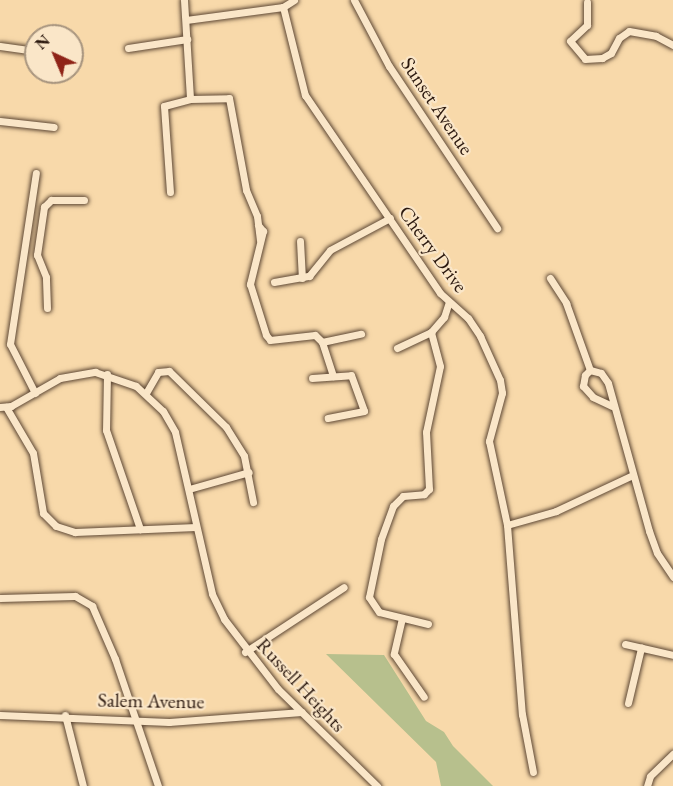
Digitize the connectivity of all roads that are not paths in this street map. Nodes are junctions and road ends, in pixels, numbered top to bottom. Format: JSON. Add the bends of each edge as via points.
{"nodes":[{"id":1,"x":184,"y":0,"type":"edge"},
{"id":2,"x":294,"y":0,"type":"edge"},
{"id":3,"x":354,"y":0,"type":"edge"},
{"id":4,"x":587,"y":2,"type":"dead end"},
{"id":5,"x":283,"y":6,"type":"junction"},
{"id":6,"x":186,"y":20,"type":"junction"},
{"id":7,"x":187,"y":39,"type":"junction"},
{"id":8,"x":673,"y":45,"type":"edge"},
{"id":9,"x":0,"y":46,"type":"edge"},
{"id":10,"x":128,"y":48,"type":"dead end"},
{"id":11,"x":24,"y":49,"type":"edge"},
{"id":12,"x":190,"y":99,"type":"junction"},
{"id":13,"x":0,"y":121,"type":"edge"},
{"id":14,"x":54,"y":127,"type":"dead end"},
{"id":15,"x":36,"y":173,"type":"dead end"},
{"id":16,"x":170,"y":192,"type":"dead end"},
{"id":17,"x":84,"y":200,"type":"dead end"},
{"id":18,"x":390,"y":218,"type":"junction"},
{"id":19,"x":28,"y":225,"type":"junction"},
{"id":20,"x":41,"y":227,"type":"junction"},
{"id":21,"x":497,"y":228,"type":"dead end"},
{"id":22,"x":300,"y":241,"type":"dead end"},
{"id":23,"x":302,"y":278,"type":"junction"},
{"id":24,"x":550,"y":278,"type":"dead end"},
{"id":25,"x":274,"y":282,"type":"dead end"},
{"id":26,"x":449,"y":302,"type":"junction"},
{"id":27,"x":47,"y":308,"type":"dead end"},
{"id":28,"x":431,"y":332,"type":"junction"},
{"id":29,"x":361,"y":334,"type":"dead end"},
{"id":30,"x":322,"y":342,"type":"junction"},
{"id":31,"x":397,"y":348,"type":"dead end"},
{"id":32,"x":590,"y":370,"type":"junction"},
{"id":33,"x":107,"y":374,"type":"junction"},
{"id":34,"x":333,"y":376,"type":"junction"},
{"id":35,"x":312,"y":378,"type":"dead end"},
{"id":36,"x":35,"y":393,"type":"junction"},
{"id":37,"x":146,"y":393,"type":"junction"},
{"id":38,"x":612,"y":406,"type":"junction"},
{"id":39,"x":3,"y":407,"type":"edge"},
{"id":40,"x":328,"y":418,"type":"dead end"},
{"id":41,"x":249,"y":472,"type":"junction"},
{"id":42,"x":633,"y":475,"type":"junction"},
{"id":43,"x":189,"y":489,"type":"junction"},
{"id":44,"x":253,"y":502,"type":"dead end"},
{"id":45,"x":507,"y":525,"type":"junction"},
{"id":46,"x":196,"y":527,"type":"junction"},
{"id":47,"x":140,"y":529,"type":"junction"},
{"id":48,"x":673,"y":577,"type":"edge"},
{"id":49,"x":344,"y":587,"type":"dead end"},
{"id":50,"x":0,"y":598,"type":"edge"},
{"id":51,"x":402,"y":618,"type":"junction"},
{"id":52,"x":428,"y":624,"type":"dead end"},
{"id":53,"x":625,"y":644,"type":"dead end"},
{"id":54,"x":641,"y":648,"type":"junction"},
{"id":55,"x":245,"y":652,"type":"junction"},
{"id":56,"x":673,"y":655,"type":"edge"},
{"id":57,"x":424,"y":697,"type":"dead end"},
{"id":58,"x":628,"y":703,"type":"dead end"},
{"id":59,"x":302,"y":712,"type":"junction"},
{"id":60,"x":0,"y":715,"type":"edge"},
{"id":61,"x":65,"y":715,"type":"junction"},
{"id":62,"x":137,"y":721,"type":"junction"},
{"id":63,"x":673,"y":754,"type":"edge"},
{"id":64,"x":533,"y":771,"type":"dead end"},
{"id":65,"x":83,"y":786,"type":"edge"},
{"id":66,"x":158,"y":786,"type":"edge"},
{"id":67,"x":377,"y":786,"type":"edge"},
{"id":68,"x":647,"y":786,"type":"edge"}],
"edges":[{"from":1,"to":6,"type":"street"},
{"from":2,"to":5,"type":"street"},
{"from":3,"to":21,"type":"street","name":"Sunset Avenue","via":[[390,66]]},
{"from":4,"to":8,"type":"street","via":[[588,26],[570,41],[585,59],[611,53],[619,38],[629,31],[656,36]]},
{"from":5,"to":6,"type":"street"},
{"from":5,"to":18,"type":"street","name":"Cherry Drive","via":[[305,94]]},
{"from":6,"to":7,"type":"street"},
{"from":7,"to":10,"type":"street"},
{"from":7,"to":12,"type":"street"},
{"from":9,"to":11,"type":"street"},
{"from":12,"to":16,"type":"street","via":[[164,106]]},
{"from":12,"to":30,"type":"street","via":[[230,100],[246,190],[260,240],[250,284],[267,338],[312,334]]},
{"from":13,"to":14,"type":"street"},
{"from":15,"to":19,"type":"street"},
{"from":17,"to":20,"type":"street","via":[[49,200]]},
{"from":18,"to":23,"type":"street","via":[[330,250],[313,274]]},
{"from":18,"to":26,"type":"street","name":"Cherry Drive"},
{"from":19,"to":20,"type":"street"},
{"from":19,"to":36,"type":"street","via":[[10,344]]},
{"from":20,"to":27,"type":"street","via":[[37,255],[46,277]]},
{"from":22,"to":23,"type":"street"},
{"from":23,"to":25,"type":"street"},
{"from":24,"to":32,"type":"street","via":[[566,303]]},
{"from":26,"to":28,"type":"street","via":[[444,317]]},
{"from":26,"to":45,"type":"street","name":"Cherry Drive","via":[[480,336],[500,380],[502,393],[489,441]]},
{"from":28,"to":31,"type":"street"},
{"from":28,"to":51,"type":"street","via":[[440,366],[426,432],[429,489],[424,494],[403,496],[393,507],[381,540],[369,597],[378,612]]},
{"from":29,"to":30,"type":"street"},
{"from":30,"to":34,"type":"street"},
{"from":32,"to":38,"type":"street","via":[[605,378]]},
{"from":32,"to":38,"type":"street","via":[[583,386],[593,397]]},
{"from":33,"to":36,"type":"street","via":[[71,374]]},
{"from":33,"to":37,"type":"street"},
{"from":33,"to":47,"type":"street","via":[[106,430]]},
{"from":34,"to":35,"type":"street"},
{"from":34,"to":40,"type":"street","via":[[351,375],[364,411]]},
{"from":36,"to":39,"type":"street"},
{"from":37,"to":41,"type":"street","via":[[158,372],[169,371],[226,427],[237,441]]},
{"from":37,"to":43,"type":"street","name":"Russell Heights","via":[[171,422]]},
{"from":38,"to":42,"type":"street"},
{"from":39,"to":47,"type":"street","via":[[33,453],[47,520],[64,531]]},
{"from":41,"to":43,"type":"street"},
{"from":41,"to":44,"type":"street"},
{"from":42,"to":45,"type":"street","via":[[556,511]]},
{"from":42,"to":48,"type":"street","via":[[657,553]]},
{"from":43,"to":46,"type":"street","name":"Russell Heights"},
{"from":45,"to":64,"type":"street","name":"Cherry Drive","via":[[522,714]]},
{"from":46,"to":47,"type":"street"},
{"from":46,"to":55,"type":"street","name":"Russell Heights","via":[[212,594]]},
{"from":49,"to":55,"type":"street"},
{"from":50,"to":62,"type":"street","via":[[75,596],[92,606]]},
{"from":51,"to":52,"type":"street"},
{"from":51,"to":57,"type":"street","via":[[394,654]]},
{"from":53,"to":54,"type":"street"},
{"from":54,"to":56,"type":"street"},
{"from":54,"to":58,"type":"street"},
{"from":55,"to":59,"type":"street","name":"Russell Heights"},
{"from":59,"to":62,"type":"street","name":"Salem Avenue"},
{"from":59,"to":67,"type":"street","name":"Russell Heights"},
{"from":60,"to":61,"type":"street","name":"Salem Avenue"},
{"from":61,"to":62,"type":"street","name":"Salem Avenue"},
{"from":61,"to":65,"type":"street"},
{"from":62,"to":66,"type":"street"},
{"from":63,"to":68,"type":"street","via":[[650,776]]}]}
